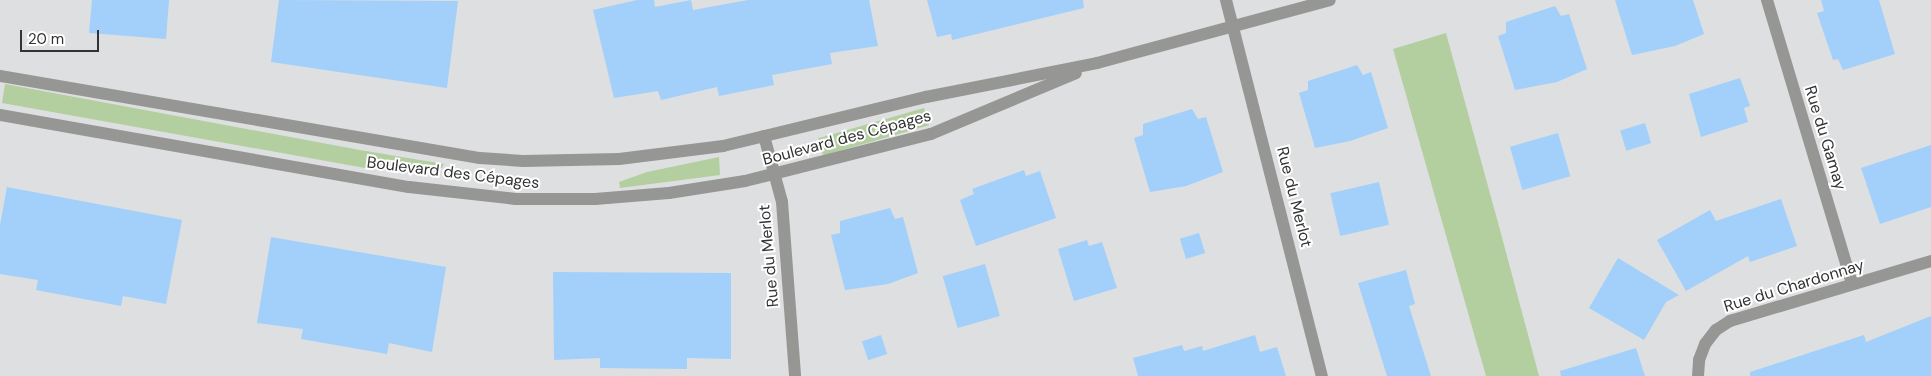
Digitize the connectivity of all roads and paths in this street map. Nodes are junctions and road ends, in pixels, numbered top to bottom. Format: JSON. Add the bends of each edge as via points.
{"nodes":[{"id":1,"x":1226,"y":0,"type":"edge"},
{"id":2,"x":1330,"y":0,"type":"edge"},
{"id":3,"x":1767,"y":0,"type":"edge"},
{"id":4,"x":1234,"y":26,"type":"junction"},
{"id":5,"x":1097,"y":64,"type":"junction"},
{"id":6,"x":0,"y":76,"type":"edge"},
{"id":7,"x":0,"y":115,"type":"edge"},
{"id":8,"x":764,"y":136,"type":"junction"},
{"id":9,"x":775,"y":174,"type":"junction"},
{"id":10,"x":1931,"y":261,"type":"edge"},
{"id":11,"x":1852,"y":284,"type":"junction"},
{"id":12,"x":795,"y":376,"type":"edge"},
{"id":13,"x":1322,"y":376,"type":"edge"},
{"id":14,"x":1698,"y":376,"type":"edge"}],
"edges":[{"from":1,"to":4,"type":"street","name":"Rue du Merlot"},
{"from":2,"to":4,"type":"street","name":"Boulevard des Cépages"},
{"from":3,"to":11,"type":"street","name":"Rue du Gamay"},
{"from":4,"to":5,"type":"street","name":"Boulevard des Cépages"},
{"from":4,"to":13,"type":"street","name":"Rue du Merlot"},
{"from":5,"to":8,"type":"street","name":"Boulevard des Cépages","via":[[926,97]]},
{"from":5,"to":9,"type":"street","name":"Boulevard des Cépages","via":[[930,134]]},
{"from":6,"to":8,"type":"street","name":"Boulevard des Cépages","via":[[488,159],[619,159],[677,153]]},
{"from":7,"to":9,"type":"street","name":"Boulevard des Cépages","via":[[409,187],[516,199],[625,197],[696,189]]},
{"from":8,"to":9,"type":"street","name":"Rue du Merlot"},
{"from":9,"to":12,"type":"street","name":"Rue du Merlot","via":[[782,202]]},
{"from":10,"to":11,"type":"street","name":"Rue du Chardonnay"},
{"from":11,"to":14,"type":"street","name":"Rue du Chardonnay","via":[[1722,325],[1705,344]]}]}
